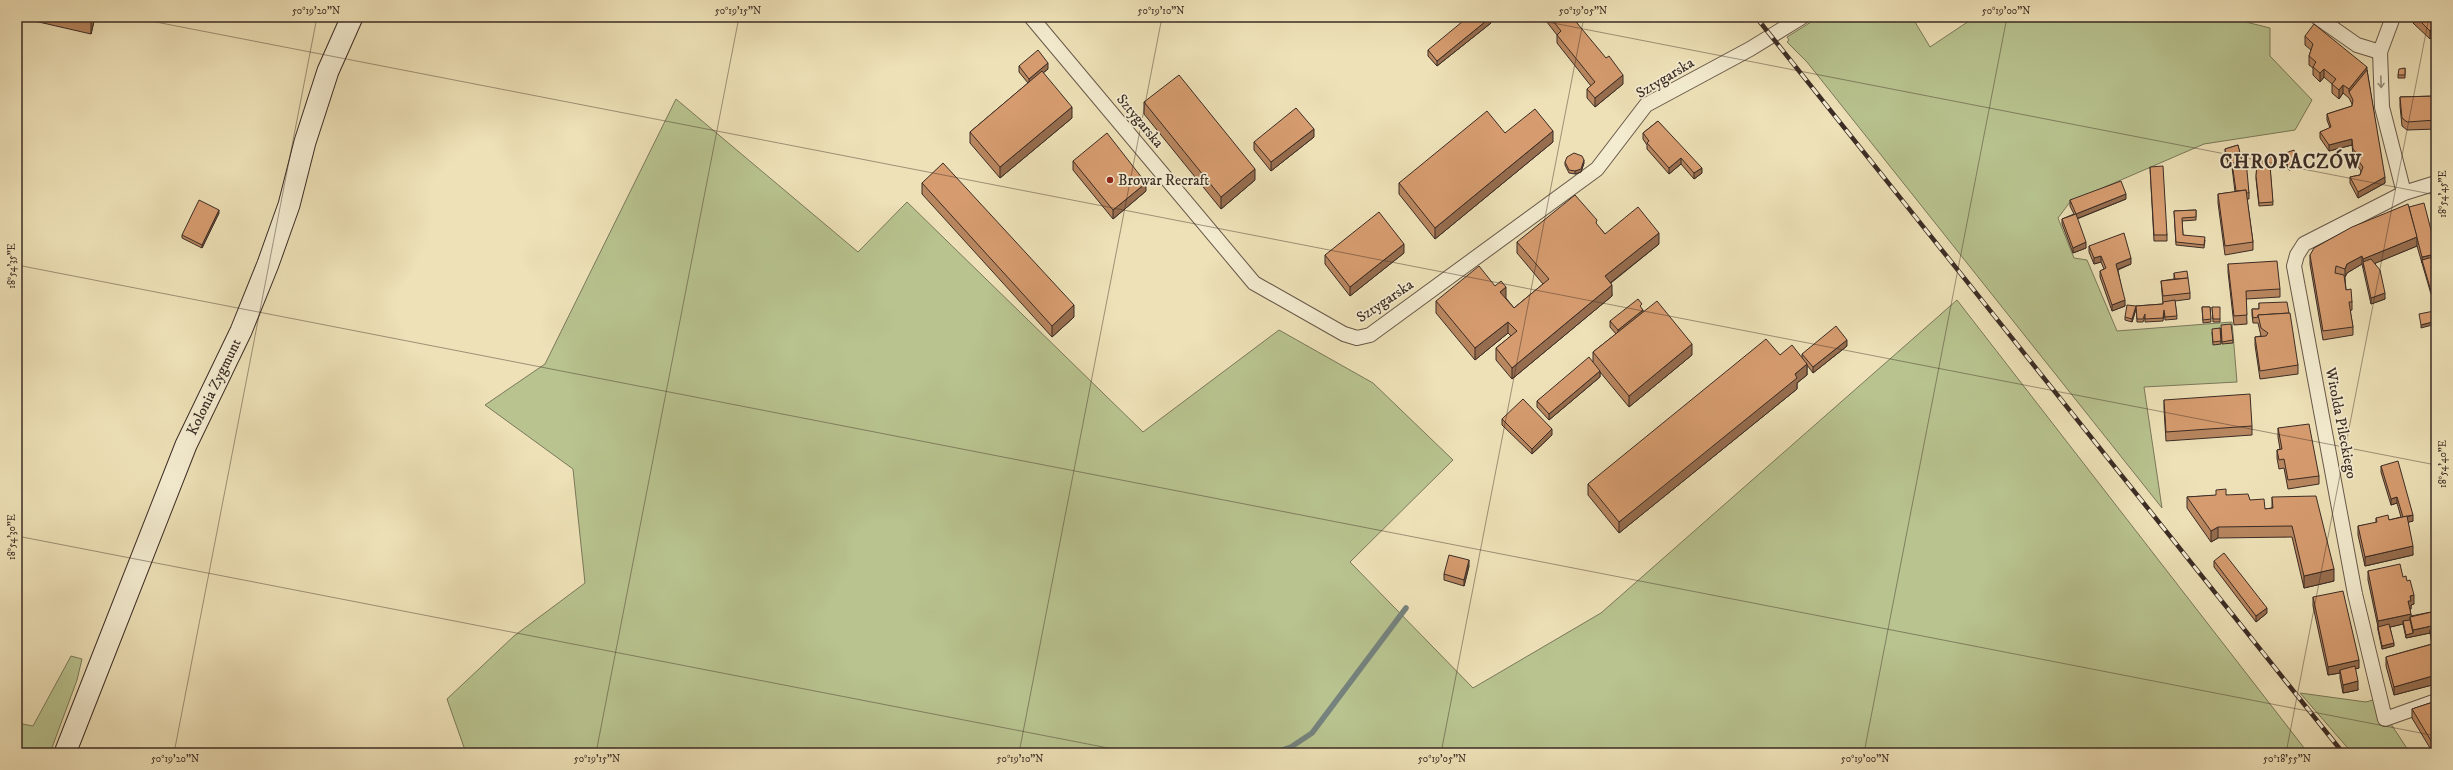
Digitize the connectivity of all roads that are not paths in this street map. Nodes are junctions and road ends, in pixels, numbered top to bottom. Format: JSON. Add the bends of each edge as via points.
{"nodes":[{"id":1,"x":352,"y":17,"type":"edge"},
{"id":2,"x":1031,"y":17,"type":"edge"},
{"id":3,"x":1802,"y":17,"type":"edge"},
{"id":4,"x":2317,"y":17,"type":"edge"},
{"id":5,"x":2394,"y":17,"type":"edge"},
{"id":6,"x":2380,"y":52,"type":"junction"},
{"id":7,"x":2436,"y":183,"type":"edge"},
{"id":8,"x":2404,"y":193,"type":"junction"},
{"id":9,"x":2436,"y":702,"type":"edge"},
{"id":10,"x":64,"y":753,"type":"edge"}],
"edges":[{"from":1,"to":10,"type":"street","name":"Kolonia Zygmunt","via":[[328,71],[305,142],[289,205],[268,264],[241,331],[186,445]]},
{"from":2,"to":3,"type":"street","name":"Sztygarska","via":[[1254,283],[1344,334],[1357,338],[1370,335],[1597,169],[1646,105]]},
{"from":4,"to":6,"type":"street","via":[[2357,45]]},
{"from":5,"to":6,"type":"street"},
{"from":6,"to":8,"type":"street","one_way":true,"via":[[2382,107]]},
{"from":7,"to":8,"type":"street","name":"Witolda Pileckiego"},
{"from":8,"to":9,"type":"street","name":"Witolda Pileckiego","via":[[2304,244],[2296,255],[2294,266],[2355,594],[2385,719]]}]}
